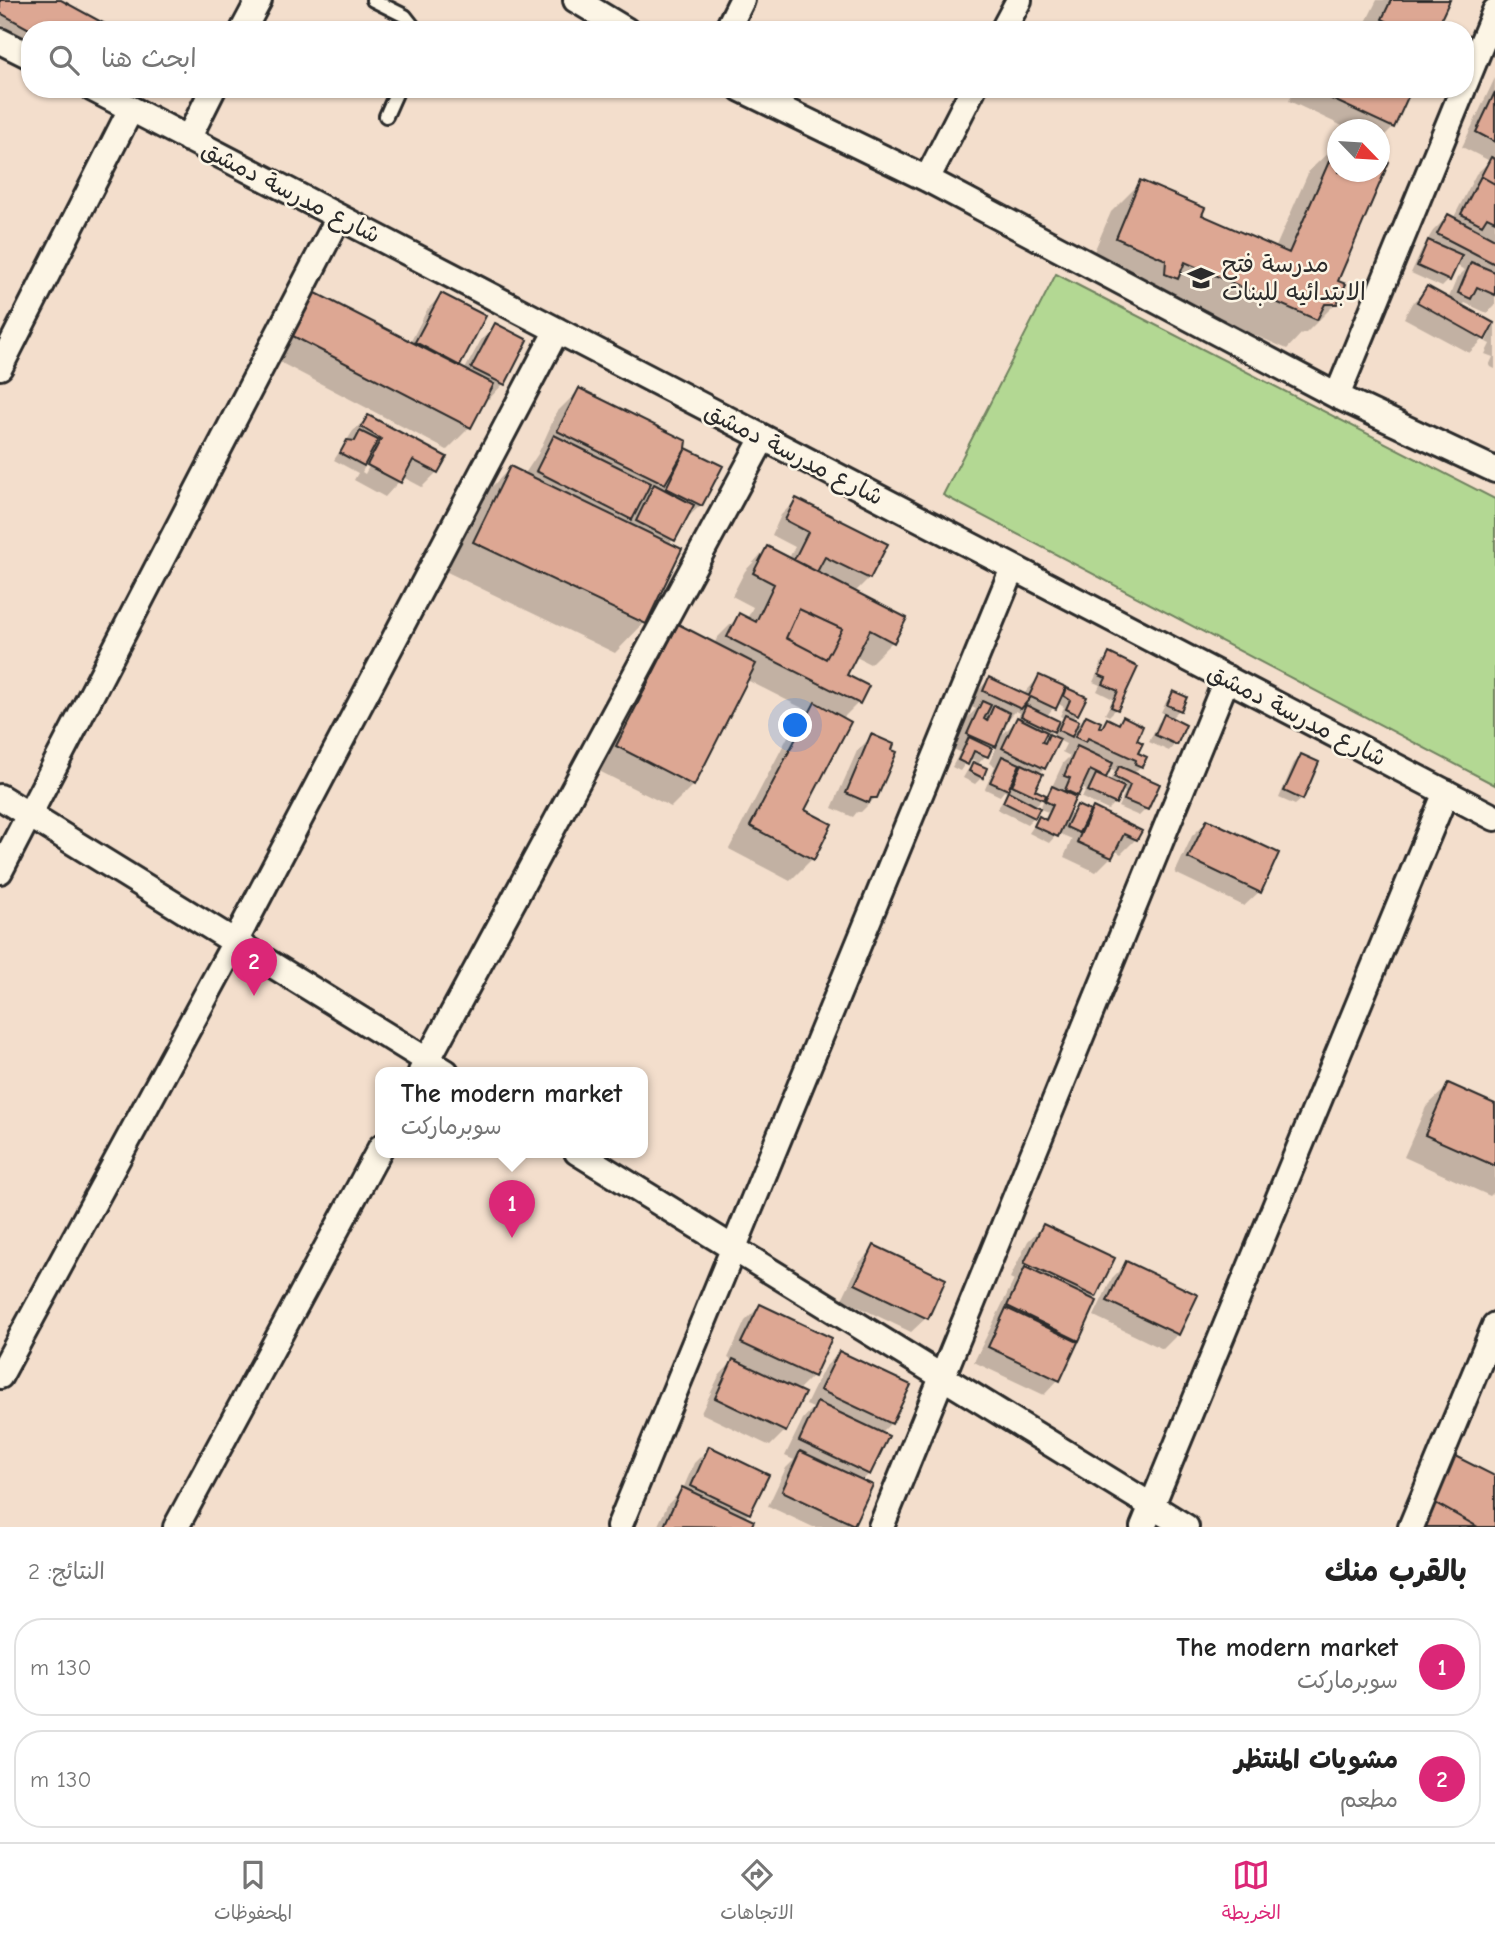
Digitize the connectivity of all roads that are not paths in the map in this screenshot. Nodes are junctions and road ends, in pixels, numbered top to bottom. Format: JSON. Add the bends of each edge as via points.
{"nodes":[{"id":1,"x":258,"y":0,"type":"edge"},
{"id":2,"x":373,"y":0,"type":"edge"},
{"id":3,"x":576,"y":0,"type":"edge"},
{"id":4,"x":742,"y":0,"type":"edge"},
{"id":5,"x":1018,"y":0,"type":"edge"},
{"id":6,"x":1495,"y":11,"type":"edge"},
{"id":7,"x":248,"y":21,"type":"edge"},
{"id":8,"x":409,"y":21,"type":"edge"},
{"id":9,"x":611,"y":21,"type":"edge"},
{"id":10,"x":732,"y":21,"type":"edge"},
{"id":11,"x":1008,"y":21,"type":"edge"},
{"id":12,"x":0,"y":41,"type":"edge"},
{"id":13,"x":21,"y":52,"type":"edge"},
{"id":14,"x":1474,"y":62,"type":"edge"},
{"id":15,"x":110,"y":98,"type":"edge"},
{"id":16,"x":208,"y":98,"type":"edge"},
{"id":17,"x":394,"y":98,"type":"edge"},
{"id":18,"x":760,"y":98,"type":"edge"},
{"id":19,"x":968,"y":98,"type":"edge"},
{"id":20,"x":1459,"y":98,"type":"edge"},
{"id":21,"x":131,"y":109,"type":"junction"},
{"id":22,"x":386,"y":116,"type":"dead end"},
{"id":23,"x":188,"y":139,"type":"junction"},
{"id":24,"x":927,"y":179,"type":"junction"},
{"id":25,"x":339,"y":217,"type":"junction"},
{"id":26,"x":557,"y":330,"type":"junction"},
{"id":27,"x":0,"y":367,"type":"edge"},
{"id":28,"x":1338,"y":396,"type":"junction"},
{"id":29,"x":763,"y":438,"type":"junction"},
{"id":30,"x":1495,"y":470,"type":"edge"},
{"id":31,"x":1013,"y":568,"type":"junction"},
{"id":32,"x":1227,"y":678,"type":"junction"},
{"id":33,"x":1446,"y":792,"type":"junction"},
{"id":34,"x":0,"y":797,"type":"edge"},
{"id":35,"x":30,"y":816,"type":"junction"},
{"id":36,"x":1495,"y":818,"type":"edge"},
{"id":37,"x":0,"y":871,"type":"edge"},
{"id":38,"x":235,"y":942,"type":"junction"},
{"id":39,"x":430,"y":1067,"type":"edge"},
{"id":40,"x":433,"y":1067,"type":"edge"},
{"id":41,"x":375,"y":1158,"type":"edge"},
{"id":42,"x":587,"y":1158,"type":"edge"},
{"id":43,"x":734,"y":1249,"type":"junction"},
{"id":44,"x":1495,"y":1325,"type":"edge"},
{"id":45,"x":0,"y":1376,"type":"edge"},
{"id":46,"x":943,"y":1377,"type":"junction"},
{"id":47,"x":1148,"y":1517,"type":"edge"},
{"id":48,"x":176,"y":1527,"type":"edge"},
{"id":49,"x":619,"y":1527,"type":"edge"},
{"id":50,"x":881,"y":1527,"type":"edge"},
{"id":51,"x":1186,"y":1527,"type":"edge"},
{"id":52,"x":1411,"y":1527,"type":"edge"}],
"edges":[{"from":1,"to":7,"type":"street"},
{"from":2,"to":8,"type":"lane"},
{"from":3,"to":9,"type":"street"},
{"from":4,"to":10,"type":"street"},
{"from":5,"to":11,"type":"street"},
{"from":6,"to":14,"type":"street"},
{"from":12,"to":13,"type":"street"},
{"from":15,"to":21,"type":"street","name":"شارع مدرسة دمشق"},
{"from":16,"to":23,"type":"street"},
{"from":17,"to":22,"type":"lane"},
{"from":18,"to":24,"type":"street"},
{"from":19,"to":24,"type":"street"},
{"from":20,"to":28,"type":"street"},
{"from":21,"to":23,"type":"street","name":"شارع مدرسة دمشق"},
{"from":21,"to":27,"type":"street"},
{"from":23,"to":25,"type":"street","name":"شارع مدرسة دمشق"},
{"from":24,"to":28,"type":"street"},
{"from":25,"to":26,"type":"street","name":"شارع مدرسة دمشق"},
{"from":25,"to":35,"type":"street"},
{"from":26,"to":29,"type":"street","name":"شارع مدرسة دمشق"},
{"from":26,"to":38,"type":"street"},
{"from":28,"to":30,"type":"street"},
{"from":29,"to":31,"type":"street","name":"شارع مدرسة دمشق"},
{"from":29,"to":40,"type":"street"},
{"from":31,"to":32,"type":"street","name":"شارع مدرسة دمشق"},
{"from":31,"to":43,"type":"street"},
{"from":32,"to":33,"type":"street","name":"شارع مدرسة دمشق"},
{"from":32,"to":46,"type":"street"},
{"from":33,"to":36,"type":"street","name":"شارع مدرسة دمشق"},
{"from":33,"to":47,"type":"street"},
{"from":34,"to":35,"type":"street"},
{"from":35,"to":37,"type":"street"},
{"from":35,"to":38,"type":"street"},
{"from":38,"to":39,"type":"street"},
{"from":38,"to":45,"type":"street"},
{"from":41,"to":48,"type":"street"},
{"from":42,"to":43,"type":"street"},
{"from":43,"to":46,"type":"street"},
{"from":43,"to":49,"type":"street"},
{"from":44,"to":52,"type":"street"},
{"from":46,"to":47,"type":"street"},
{"from":46,"to":50,"type":"street"},
{"from":47,"to":51,"type":"street"}]}
